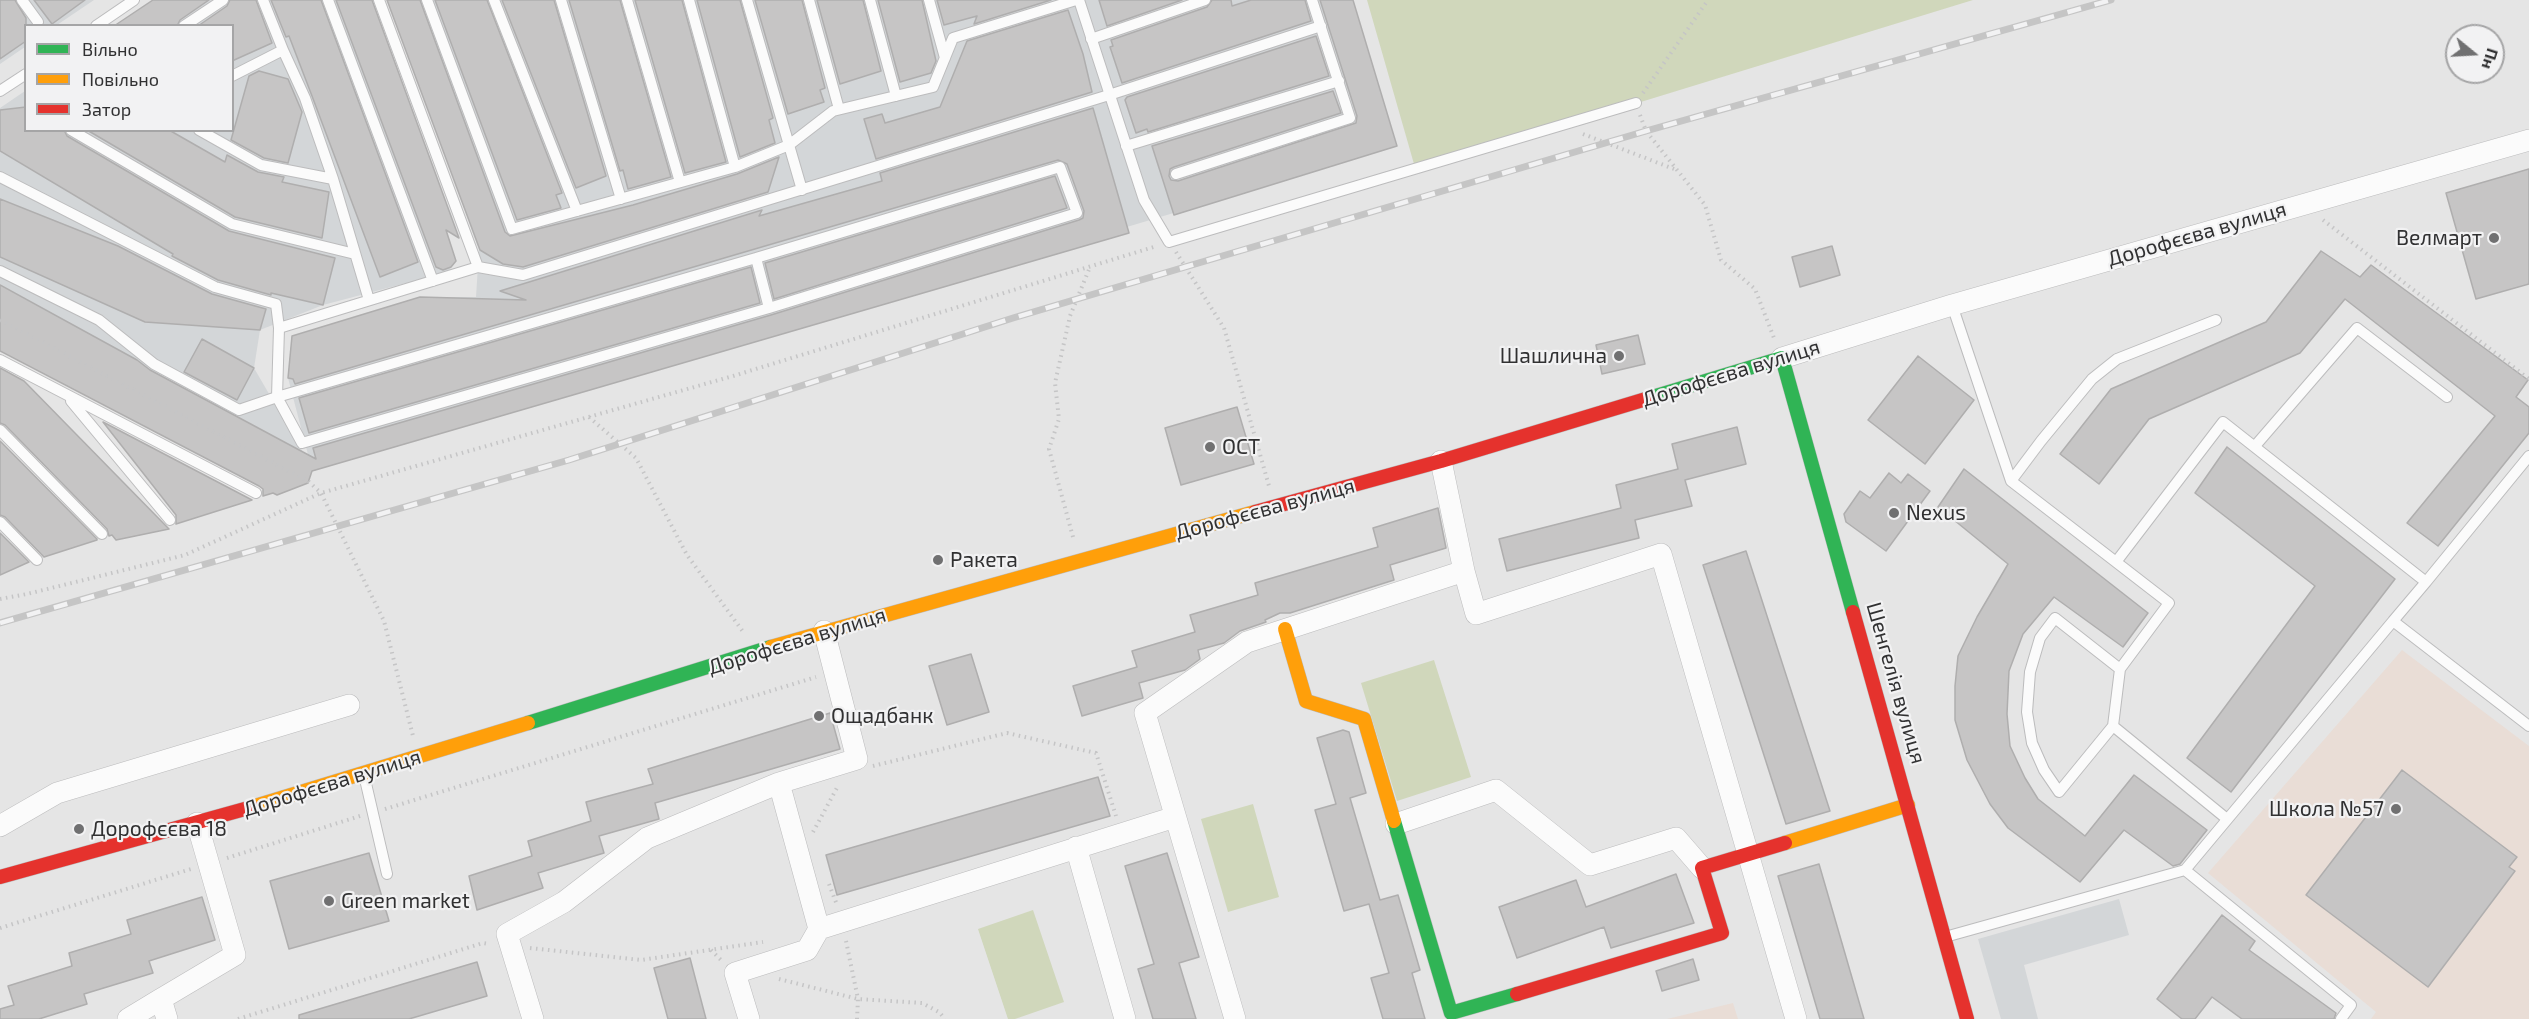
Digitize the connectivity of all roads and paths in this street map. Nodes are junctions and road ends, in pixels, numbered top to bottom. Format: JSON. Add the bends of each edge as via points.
{"nodes":[{"id":1,"x":22,"y":0,"type":"edge"},
{"id":2,"x":134,"y":0,"type":"edge"},
{"id":3,"x":224,"y":0,"type":"edge"},
{"id":4,"x":263,"y":0,"type":"edge"},
{"id":5,"x":328,"y":0,"type":"edge"},
{"id":6,"x":379,"y":0,"type":"edge"},
{"id":7,"x":427,"y":0,"type":"edge"},
{"id":8,"x":494,"y":0,"type":"edge"},
{"id":9,"x":561,"y":0,"type":"edge"},
{"id":10,"x":627,"y":0,"type":"edge"},
{"id":11,"x":689,"y":0,"type":"edge"},
{"id":12,"x":747,"y":0,"type":"edge"},
{"id":13,"x":809,"y":0,"type":"edge"},
{"id":14,"x":870,"y":0,"type":"edge"},
{"id":15,"x":929,"y":0,"type":"edge"},
{"id":16,"x":1077,"y":0,"type":"edge"},
{"id":17,"x":1205,"y":0,"type":"edge"},
{"id":18,"x":1312,"y":0,"type":"edge"},
{"id":19,"x":1708,"y":0,"type":"edge"},
{"id":20,"x":38,"y":22,"type":"dead end"},
{"id":21,"x":99,"y":24,"type":"edge"},
{"id":22,"x":187,"y":24,"type":"edge"},
{"id":23,"x":1321,"y":26,"type":"junction"},
{"id":24,"x":1091,"y":39,"type":"junction"},
{"id":25,"x":283,"y":50,"type":"junction"},
{"id":26,"x":945,"y":58,"type":"junction"},
{"id":27,"x":24,"y":75,"type":"edge"},
{"id":28,"x":234,"y":75,"type":"edge"},
{"id":29,"x":1339,"y":81,"type":"junction"},
{"id":30,"x":0,"y":91,"type":"edge"},
{"id":31,"x":1109,"y":95,"type":"junction"},
{"id":32,"x":896,"y":96,"type":"junction"},
{"id":33,"x":1636,"y":103,"type":"junction"},
{"id":34,"x":839,"y":109,"type":"junction"},
{"id":35,"x":1560,"y":126,"type":"junction"},
{"id":36,"x":74,"y":132,"type":"edge"},
{"id":37,"x":203,"y":132,"type":"edge"},
{"id":38,"x":2529,"y":140,"type":"edge"},
{"id":39,"x":789,"y":145,"type":"junction"},
{"id":40,"x":1126,"y":146,"type":"junction"},
{"id":41,"x":735,"y":167,"type":"junction"},
{"id":42,"x":1675,"y":170,"type":"junction"},
{"id":43,"x":1176,"y":174,"type":"dead end"},
{"id":44,"x":0,"y":177,"type":"edge"},
{"id":45,"x":333,"y":179,"type":"junction"},
{"id":46,"x":680,"y":182,"type":"junction"},
{"id":47,"x":802,"y":190,"type":"junction"},
{"id":48,"x":621,"y":199,"type":"junction"},
{"id":49,"x":577,"y":211,"type":"junction"},
{"id":50,"x":2322,"y":219,"type":"dead end"},
{"id":51,"x":1169,"y":242,"type":"junction"},
{"id":52,"x":355,"y":254,"type":"junction"},
{"id":53,"x":756,"y":258,"type":"junction"},
{"id":54,"x":478,"y":267,"type":"junction"},
{"id":55,"x":1090,"y":267,"type":"junction"},
{"id":56,"x":0,"y":271,"type":"edge"},
{"id":57,"x":433,"y":281,"type":"junction"},
{"id":58,"x":369,"y":300,"type":"junction"},
{"id":59,"x":1952,"y":305,"type":"junction"},
{"id":60,"x":769,"y":308,"type":"junction"},
{"id":61,"x":2216,"y":320,"type":"dead end"},
{"id":62,"x":279,"y":328,"type":"junction"},
{"id":63,"x":1782,"y":358,"type":"junction"},
{"id":64,"x":0,"y":360,"type":"edge"},
{"id":65,"x":2529,"y":379,"type":"edge"},
{"id":66,"x":66,"y":395,"type":"junction"},
{"id":67,"x":278,"y":397,"type":"junction"},
{"id":68,"x":2447,"y":397,"type":"dead end"},
{"id":69,"x":588,"y":417,"type":"junction"},
{"id":70,"x":0,"y":430,"type":"edge"},
{"id":71,"x":2255,"y":446,"type":"junction"},
{"id":72,"x":2529,"y":456,"type":"edge"},
{"id":73,"x":1441,"y":461,"type":"junction"},
{"id":74,"x":2011,"y":481,"type":"junction"},
{"id":75,"x":256,"y":493,"type":"dead end"},
{"id":76,"x":1275,"y":507,"type":"junction"},
{"id":77,"x":170,"y":520,"type":"dead end"},
{"id":78,"x":0,"y":522,"type":"edge"},
{"id":79,"x":102,"y":534,"type":"dead end"},
{"id":80,"x":37,"y":560,"type":"dead end"},
{"id":81,"x":1080,"y":561,"type":"junction"},
{"id":82,"x":2116,"y":562,"type":"junction"},
{"id":83,"x":1464,"y":571,"type":"junction"},
{"id":84,"x":2426,"y":582,"type":"junction"},
{"id":85,"x":0,"y":598,"type":"edge"},
{"id":86,"x":2393,"y":621,"type":"junction"},
{"id":87,"x":1286,"y":629,"type":"junction"},
{"id":88,"x":824,"y":631,"type":"junction"},
{"id":89,"x":758,"y":652,"type":"junction"},
{"id":90,"x":2120,"y":669,"type":"junction"},
{"id":91,"x":834,"y":672,"type":"junction"},
{"id":92,"x":349,"y":705,"type":"dead end"},
{"id":93,"x":2113,"y":726,"type":"junction"},
{"id":94,"x":2529,"y":726,"type":"edge"},
{"id":95,"x":868,"y":768,"type":"dead end"},
{"id":96,"x":364,"y":774,"type":"junction"},
{"id":97,"x":778,"y":783,"type":"junction"},
{"id":98,"x":840,"y":783,"type":"dead end"},
{"id":99,"x":1908,"y":805,"type":"junction"},
{"id":100,"x":373,"y":813,"type":"junction"},
{"id":101,"x":1175,"y":817,"type":"junction"},
{"id":102,"x":1117,"y":818,"type":"dead end"},
{"id":103,"x":2227,"y":819,"type":"junction"},
{"id":104,"x":197,"y":823,"type":"junction"},
{"id":105,"x":1396,"y":824,"type":"junction"},
{"id":106,"x":0,"y":826,"type":"edge"},
{"id":107,"x":811,"y":836,"type":"dead end"},
{"id":108,"x":1077,"y":847,"type":"junction"},
{"id":109,"x":1749,"y":855,"type":"junction"},
{"id":110,"x":209,"y":863,"type":"junction"},
{"id":111,"x":1702,"y":868,"type":"junction"},
{"id":112,"x":2185,"y":870,"type":"junction"},
{"id":113,"x":387,"y":874,"type":"dead end"},
{"id":114,"x":826,"y":876,"type":"dead end"},
{"id":115,"x":0,"y":877,"type":"edge"},
{"id":116,"x":843,"y":922,"type":"junction"},
{"id":117,"x":0,"y":928,"type":"edge"},
{"id":118,"x":819,"y":930,"type":"junction"},
{"id":119,"x":1945,"y":937,"type":"junction"},
{"id":120,"x":766,"y":941,"type":"dead end"},
{"id":121,"x":510,"y":946,"type":"junction"},
{"id":122,"x":710,"y":950,"type":"junction"},
{"id":123,"x":735,"y":973,"type":"junction"},
{"id":124,"x":768,"y":977,"type":"dead end"},
{"id":125,"x":161,"y":999,"type":"junction"},
{"id":126,"x":858,"y":999,"type":"junction"},
{"id":127,"x":1451,"y":1016,"type":"edge"},
{"id":128,"x":128,"y":1019,"type":"edge"},
{"id":129,"x":167,"y":1019,"type":"edge"},
{"id":130,"x":238,"y":1019,"type":"edge"},
{"id":131,"x":533,"y":1019,"type":"edge"},
{"id":132,"x":749,"y":1019,"type":"edge"},
{"id":133,"x":857,"y":1019,"type":"edge"},
{"id":134,"x":945,"y":1019,"type":"edge"},
{"id":135,"x":1125,"y":1019,"type":"edge"},
{"id":136,"x":1235,"y":1019,"type":"edge"},
{"id":137,"x":1796,"y":1019,"type":"edge"},
{"id":138,"x":1967,"y":1019,"type":"edge"},
{"id":139,"x":2341,"y":1019,"type":"edge"}],
"edges":[{"from":1,"to":20,"type":"lane"},
{"from":2,"to":21,"type":"lane"},
{"from":3,"to":22,"type":"lane"},
{"from":4,"to":25,"type":"lane"},
{"from":5,"to":57,"type":"lane"},
{"from":6,"to":54,"type":"lane"},
{"from":7,"to":49,"type":"lane","via":[[512,229]]},
{"from":8,"to":49,"type":"lane"},
{"from":9,"to":48,"type":"lane"},
{"from":10,"to":46,"type":"lane"},
{"from":11,"to":41,"type":"lane"},
{"from":12,"to":39,"type":"lane"},
{"from":13,"to":34,"type":"lane"},
{"from":14,"to":32,"type":"lane"},
{"from":15,"to":26,"type":"lane"},
{"from":16,"to":24,"type":"lane"},
{"from":16,"to":26,"type":"lane","via":[[953,38]]},
{"from":17,"to":24,"type":"lane"},
{"from":18,"to":23,"type":"lane"},
{"from":19,"to":33,"type":"path"},
{"from":23,"to":29,"type":"lane"},
{"from":23,"to":31,"type":"lane"},
{"from":24,"to":31,"type":"lane"},
{"from":25,"to":28,"type":"lane"},
{"from":25,"to":45,"type":"lane","via":[[306,98]]},
{"from":26,"to":32,"type":"lane","via":[[933,87]]},
{"from":27,"to":30,"type":"lane"},
{"from":29,"to":40,"type":"lane"},
{"from":29,"to":43,"type":"lane","via":[[1350,118]]},
{"from":31,"to":40,"type":"lane"},
{"from":31,"to":47,"type":"lane"},
{"from":32,"to":34,"type":"lane"},
{"from":33,"to":35,"type":"lane"},
{"from":33,"to":42,"type":"path","via":[[1646,131]]},
{"from":34,"to":39,"type":"lane"},
{"from":35,"to":42,"type":"path"},
{"from":35,"to":51,"type":"lane"},
{"from":36,"to":52,"type":"lane","via":[[232,224]]},
{"from":37,"to":45,"type":"lane","via":[[261,165]]},
{"from":38,"to":59,"type":"street","name":"Дорофєєва вулиця"},
{"from":39,"to":41,"type":"lane"},
{"from":39,"to":47,"type":"lane"},
{"from":40,"to":51,"type":"lane","via":[[1144,200]]},
{"from":41,"to":46,"type":"lane"},
{"from":42,"to":63,"type":"path","via":[[1705,205],[1721,260],[1755,289]]},
{"from":44,"to":62,"type":"lane","via":[[215,287],[276,304]]},
{"from":45,"to":52,"type":"lane"},
{"from":46,"to":48,"type":"lane"},
{"from":47,"to":54,"type":"lane","via":[[523,275]]},
{"from":48,"to":49,"type":"lane"},
{"from":50,"to":65,"type":"path"},
{"from":51,"to":55,"type":"path"},
{"from":51,"to":76,"type":"path","via":[[1224,328]]},
{"from":52,"to":58,"type":"lane"},
{"from":53,"to":60,"type":"lane"},
{"from":53,"to":60,"type":"lane","via":[[1060,167],[1077,213]]},
{"from":53,"to":67,"type":"lane"},
{"from":54,"to":57,"type":"lane"},
{"from":55,"to":69,"type":"path"},
{"from":55,"to":81,"type":"path","via":[[1070,316],[1055,383],[1059,419],[1049,449]]},
{"from":56,"to":67,"type":"lane","via":[[99,320],[154,364],[239,410]]},
{"from":57,"to":58,"type":"lane"},
{"from":58,"to":62,"type":"lane"},
{"from":59,"to":63,"type":"street","name":"Дорофєєва вулиця"},
{"from":59,"to":74,"type":"lane"},
{"from":60,"to":67,"type":"lane","via":[[302,442]]},
{"from":61,"to":74,"type":"lane","via":[[2117,359],[2092,379]]},
{"from":62,"to":67,"type":"lane"},
{"from":63,"to":73,"type":"street","name":"Дорофєєва вулиця"},
{"from":63,"to":99,"type":"street","name":"Шенгелія вулиця"},
{"from":64,"to":66,"type":"lane"},
{"from":66,"to":75,"type":"lane"},
{"from":66,"to":77,"type":"lane"},
{"from":68,"to":71,"type":"lane","via":[[2357,328]]},
{"from":69,"to":85,"type":"path","via":[[321,493],[185,555]]},
{"from":69,"to":89,"type":"path","via":[[636,458],[687,555]]},
{"from":70,"to":79,"type":"lane"},
{"from":71,"to":82,"type":"lane","via":[[2223,422]]},
{"from":71,"to":84,"type":"lane"},
{"from":72,"to":84,"type":"lane"},
{"from":73,"to":76,"type":"street","name":"Дорофєєва вулиця"},
{"from":73,"to":83,"type":"street"},
{"from":74,"to":82,"type":"lane"},
{"from":76,"to":81,"type":"street","name":"Дорофєєва вулиця"},
{"from":78,"to":80,"type":"lane"},
{"from":81,"to":88,"type":"street","name":"Дорофєєва вулиця"},
{"from":82,"to":90,"type":"lane","via":[[2169,603]]},
{"from":83,"to":87,"type":"street"},
{"from":83,"to":109,"type":"street","via":[[1476,614],[1660,554]]},
{"from":84,"to":86,"type":"lane"},
{"from":86,"to":94,"type":"lane"},
{"from":86,"to":103,"type":"lane"},
{"from":87,"to":101,"type":"street","via":[[1247,642],[1144,713]]},
{"from":87,"to":105,"type":"street","via":[[1306,701],[1364,718]]},
{"from":88,"to":89,"type":"street","name":"Дорофєєва вулиця"},
{"from":88,"to":91,"type":"street"},
{"from":89,"to":96,"type":"street","name":"Дорофєєва вулиця"},
{"from":90,"to":93,"type":"lane"},
{"from":90,"to":93,"type":"lane","via":[[2055,618],[2040,638],[2030,672],[2027,712],[2032,743],[2059,792]]},
{"from":91,"to":97,"type":"street","via":[[856,759]]},
{"from":91,"to":100,"type":"path"},
{"from":92,"to":106,"type":"street","via":[[57,793]]},
{"from":93,"to":103,"type":"lane"},
{"from":95,"to":102,"type":"path","via":[[1007,733],[1096,753]]},
{"from":96,"to":100,"type":"lane"},
{"from":96,"to":104,"type":"street","name":"Дорофєєва вулиця"},
{"from":97,"to":118,"type":"street"},
{"from":97,"to":121,"type":"street","via":[[647,838],[564,902],[507,934]]},
{"from":98,"to":107,"type":"path"},
{"from":99,"to":109,"type":"street"},
{"from":99,"to":119,"type":"street","name":"Шенгелія вулиця"},
{"from":100,"to":110,"type":"path"},
{"from":100,"to":113,"type":"lane"},
{"from":101,"to":108,"type":"street"},
{"from":101,"to":136,"type":"street"},
{"from":103,"to":112,"type":"lane"},
{"from":104,"to":110,"type":"street"},
{"from":104,"to":115,"type":"street","name":"Дорофєєва вулиця"},
{"from":105,"to":111,"type":"street","via":[[1496,790],[1590,865],[1676,838]]},
{"from":105,"to":127,"type":"street"},
{"from":108,"to":116,"type":"street"},
{"from":108,"to":135,"type":"street"},
{"from":109,"to":111,"type":"street"},
{"from":109,"to":137,"type":"street"},
{"from":110,"to":117,"type":"path"},
{"from":110,"to":125,"type":"street","via":[[235,955]]},
{"from":111,"to":127,"type":"street","via":[[1722,933]]},
{"from":112,"to":119,"type":"lane"},
{"from":112,"to":139,"type":"lane","via":[[2351,1005]]},
{"from":114,"to":116,"type":"path"},
{"from":116,"to":118,"type":"street"},
{"from":116,"to":126,"type":"path"},
{"from":118,"to":123,"type":"street","via":[[807,950]]},
{"from":119,"to":138,"type":"street","name":"Шенгелія вулиця"},
{"from":120,"to":122,"type":"path"},
{"from":121,"to":122,"type":"path","via":[[641,960]]},
{"from":121,"to":130,"type":"path","via":[[483,943]]},
{"from":121,"to":131,"type":"street"},
{"from":122,"to":123,"type":"path"},
{"from":123,"to":132,"type":"street"},
{"from":124,"to":126,"type":"path"},
{"from":125,"to":128,"type":"street"},
{"from":125,"to":129,"type":"street"},
{"from":126,"to":133,"type":"path"},
{"from":126,"to":134,"type":"path","via":[[922,1003]]}]}
